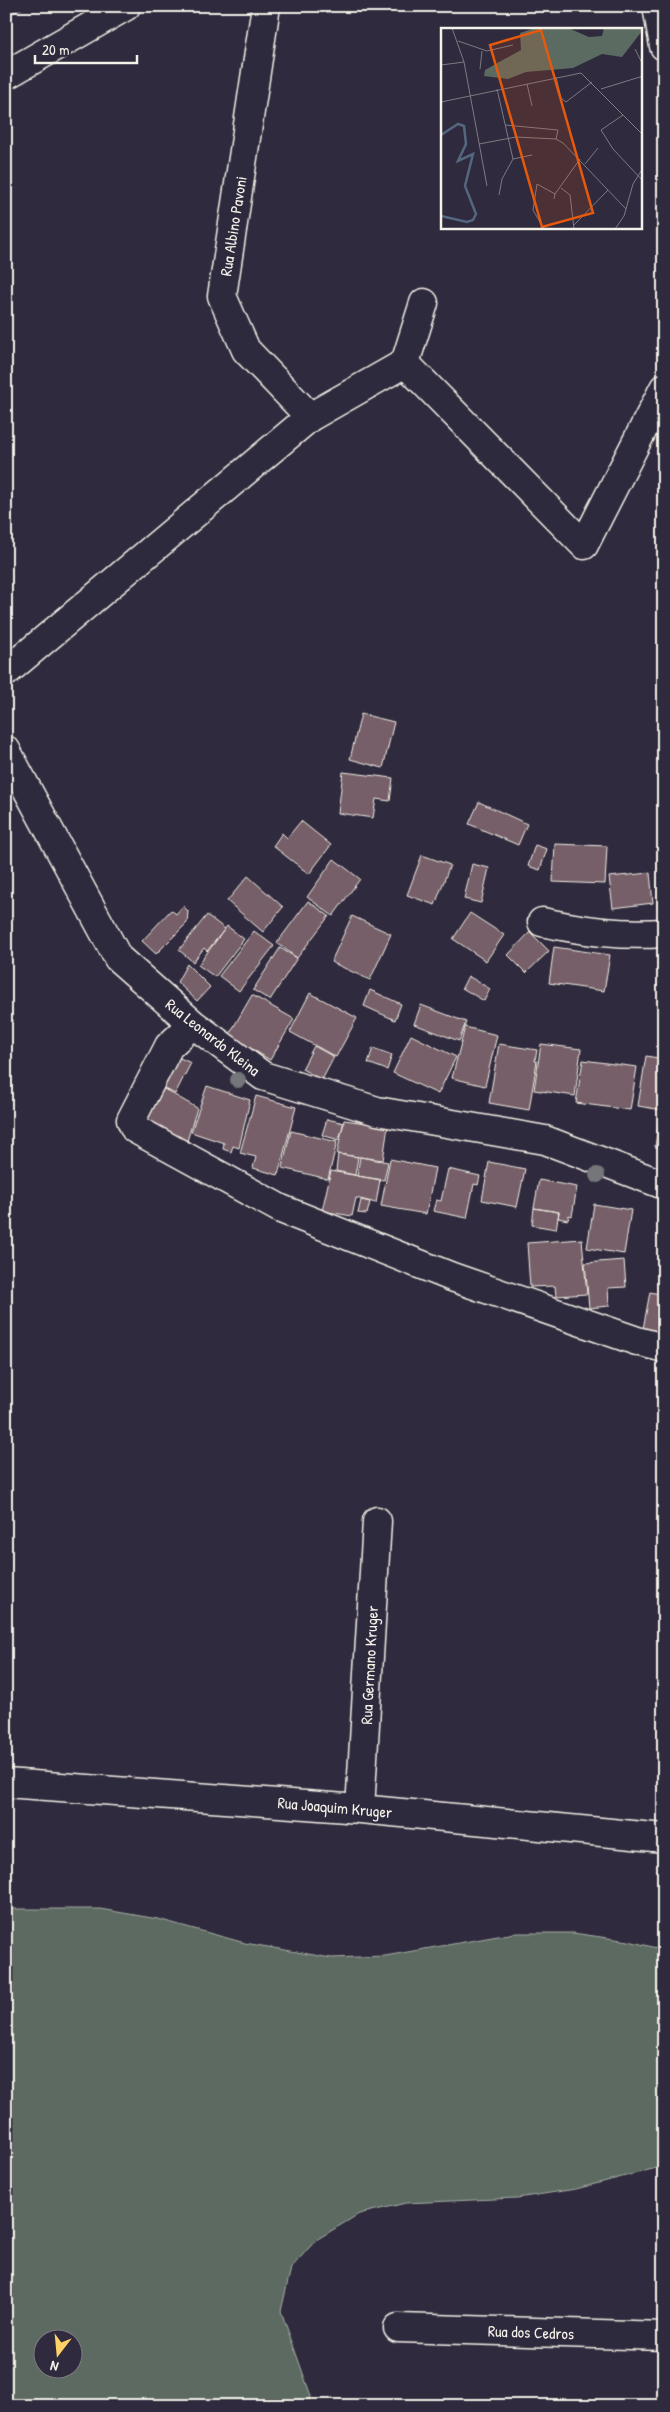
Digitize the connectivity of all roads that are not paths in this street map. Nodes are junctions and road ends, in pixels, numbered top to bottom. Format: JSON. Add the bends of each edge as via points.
{"nodes":[{"id":1,"x":126,"y":6,"type":"edge"},
{"id":2,"x":266,"y":6,"type":"edge"},
{"id":3,"x":657,"y":6,"type":"edge"},
{"id":4,"x":664,"y":46,"type":"edge"},
{"id":5,"x":6,"y":74,"type":"edge"},
{"id":6,"x":424,"y":302,"type":"dead end"},
{"id":7,"x":405,"y":363,"type":"junction"},
{"id":8,"x":664,"y":388,"type":"edge"},
{"id":9,"x":310,"y":417,"type":"junction"},
{"id":10,"x":6,"y":672,"type":"edge"},
{"id":11,"x":6,"y":750,"type":"edge"},
{"id":12,"x":542,"y":922,"type":"dead end"},
{"id":13,"x":664,"y":933,"type":"edge"},
{"id":14,"x":193,"y":1024,"type":"junction"},
{"id":15,"x":664,"y":1185,"type":"edge"},
{"id":16,"x":664,"y":1348,"type":"edge"},
{"id":17,"x":377,"y":1521,"type":"dead end"},
{"id":18,"x":6,"y":1783,"type":"edge"},
{"id":19,"x":360,"y":1808,"type":"junction"},
{"id":20,"x":664,"y":1838,"type":"edge"},
{"id":21,"x":398,"y":2328,"type":"dead end"},
{"id":22,"x":664,"y":2336,"type":"edge"}],
"edges":[{"from":1,"to":5,"type":"street"},
{"from":2,"to":9,"type":"street","name":"Rua Albino Pavoni","via":[[222,296],[246,350]]},
{"from":3,"to":4,"type":"street"},
{"from":6,"to":7,"type":"street"},
{"from":7,"to":8,"type":"street","via":[[584,545]]},
{"from":7,"to":9,"type":"street"},
{"from":9,"to":10,"type":"street"},
{"from":11,"to":14,"type":"street","name":"Rua Leonardo Kleina","via":[[118,958]]},
{"from":12,"to":13,"type":"street","via":[[592,932]]},
{"from":14,"to":15,"type":"street","name":"Rua Leonardo Kleina","via":[[263,1076],[376,1111],[545,1140]]},
{"from":14,"to":16,"type":"street","via":[[169,1046],[131,1120],[135,1129],[280,1209],[452,1277]]},
{"from":17,"to":19,"type":"street","name":"Rua Germano Kruger"},
{"from":18,"to":19,"type":"street","name":"Rua Joaquim Kruger"},
{"from":19,"to":20,"type":"street","name":"Rua Joaquim Kruger"},
{"from":21,"to":22,"type":"street","name":"Rua dos Cedros"}]}
